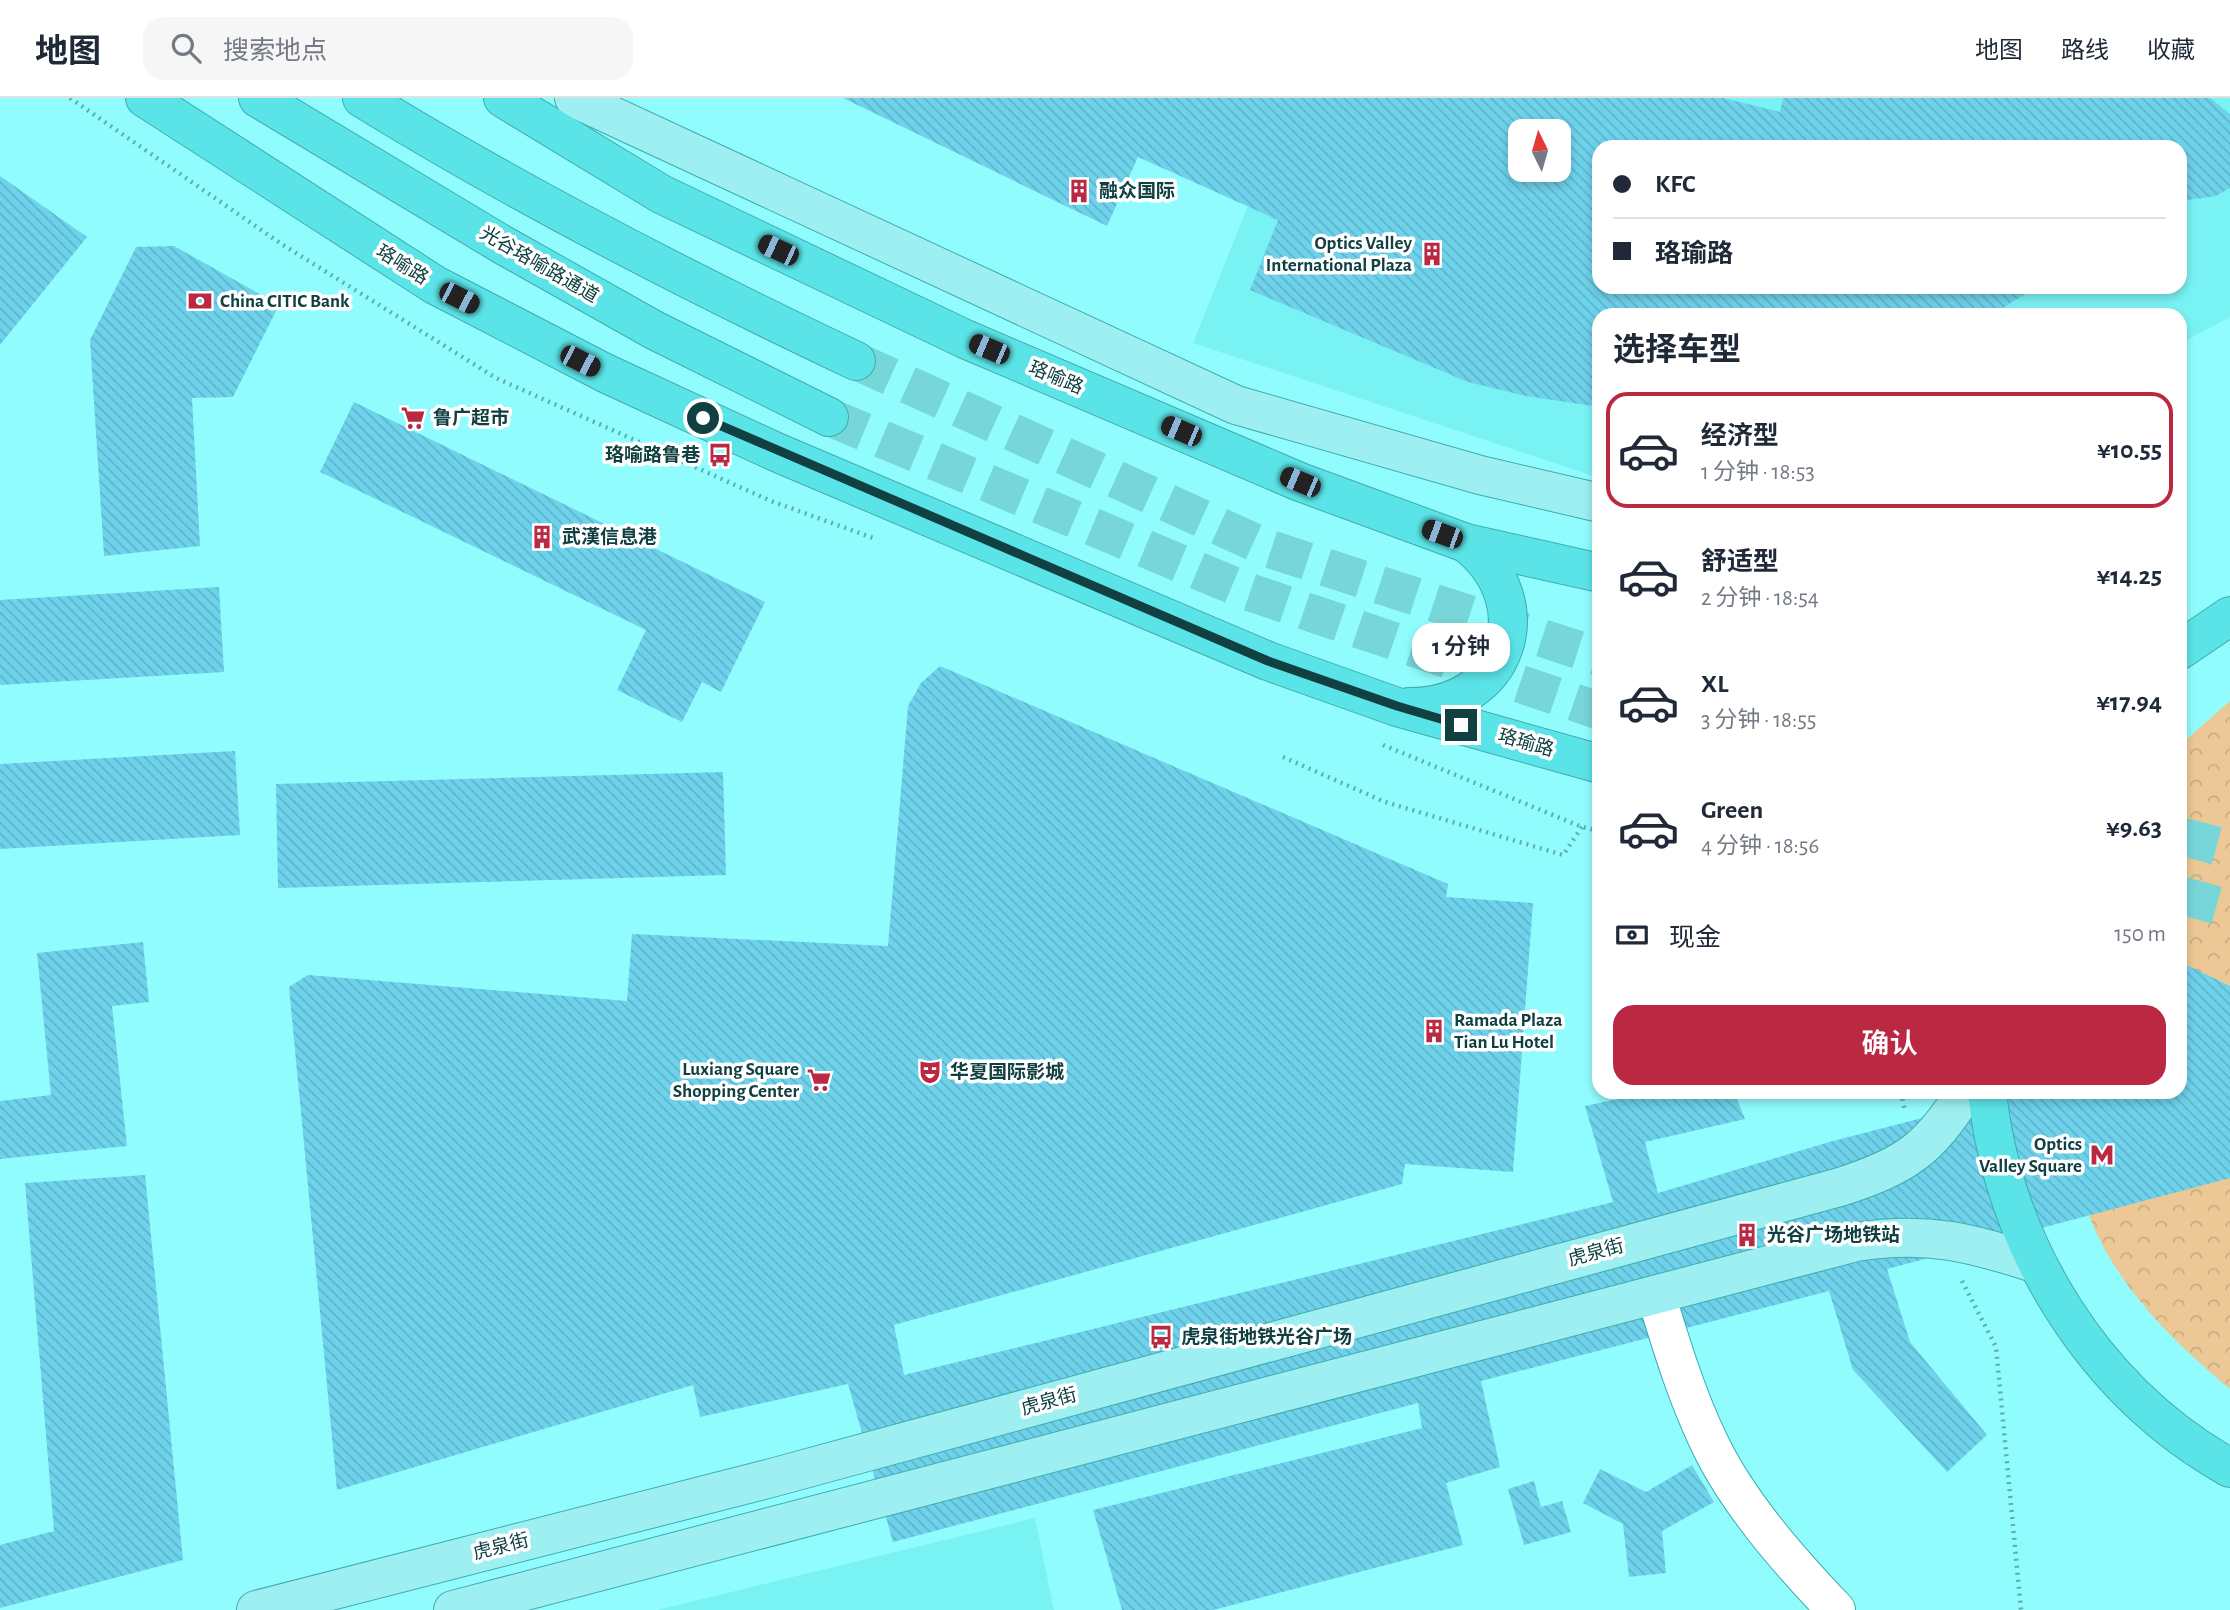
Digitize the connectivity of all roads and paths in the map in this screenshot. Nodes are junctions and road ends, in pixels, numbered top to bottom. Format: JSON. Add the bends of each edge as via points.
{"nodes":[{"id":1,"x":145,"y":98,"type":"edge"},
{"id":2,"x":258,"y":98,"type":"edge"},
{"id":3,"x":362,"y":98,"type":"edge"},
{"id":4,"x":503,"y":98,"type":"edge"},
{"id":5,"x":573,"y":98,"type":"edge"},
{"id":6,"x":856,"y":361,"type":"tunnel mouth"},
{"id":7,"x":829,"y":417,"type":"tunnel mouth"},
{"id":8,"x":1592,"y":501,"type":"edge"},
{"id":9,"x":944,"y":524,"type":"joint"},
{"id":10,"x":1466,"y":543,"type":"junction"},
{"id":11,"x":1592,"y":571,"type":"edge"},
{"id":12,"x":2230,"y":616,"type":"edge"},
{"id":13,"x":2187,"y":645,"type":"edge"},
{"id":14,"x":1397,"y":706,"type":"junction"},
{"id":15,"x":1283,"y":758,"type":"dead end"},
{"id":16,"x":1592,"y":762,"type":"edge"},
{"id":17,"x":1582,"y":827,"type":"dead end"},
{"id":18,"x":1961,"y":1099,"type":"edge"},
{"id":19,"x":1988,"y":1099,"type":"edge"},
{"id":20,"x":1939,"y":1237,"type":"junction"},
{"id":21,"x":2037,"y":1264,"type":"junction"},
{"id":22,"x":1656,"y":1294,"type":"junction"},
{"id":23,"x":2230,"y":1468,"type":"edge"},
{"id":24,"x":256,"y":1610,"type":"edge"},
{"id":25,"x":453,"y":1610,"type":"edge"},
{"id":26,"x":1836,"y":1610,"type":"edge"},
{"id":27,"x":2021,"y":1610,"type":"edge"}],
"edges":[{"from":1,"to":9,"type":"highway","name":"珞喻路","via":[[435,285],[605,373]]},
{"from":2,"to":7,"type":"highway","name":"光谷珞喻路通道","via":[[631,317]]},
{"from":3,"to":6,"type":"highway","via":[[464,161],[683,279]]},
{"from":4,"to":10,"type":"highway","name":"珞喻路","via":[[661,194],[965,339],[1300,482]]},
{"from":5,"to":8,"type":"main road","via":[[1236,405],[1480,475]]},
{"from":9,"to":14,"type":"highway","name":"珞瑜路","via":[[1268,661]]},
{"from":10,"to":11,"type":"highway","name":"珞喻路"},
{"from":10,"to":14,"type":"highway","via":[[1491,565],[1506,595],[1507,639],[1499,660],[1469,693],[1449,703]]},
{"from":12,"to":13,"type":"highway"},
{"from":14,"to":16,"type":"highway","name":"珞瑜路"},
{"from":15,"to":17,"type":"path","via":[[1385,802],[1563,855]]},
{"from":18,"to":24,"type":"main road","name":"虎泉街","via":[[1947,1122],[1914,1156],[1840,1187],[775,1477]]},
{"from":19,"to":21,"type":"highway","via":[[2010,1200]]},
{"from":20,"to":21,"type":"main road"},
{"from":20,"to":22,"type":"main road","via":[[1894,1236],[1856,1242]]},
{"from":20,"to":27,"type":"path","via":[[1996,1348]]},
{"from":21,"to":23,"type":"highway","via":[[2070,1320],[2110,1371],[2156,1417]]},
{"from":22,"to":25,"type":"main road"},
{"from":22,"to":26,"type":"street","via":[[1709,1443],[1761,1522]]}]}
